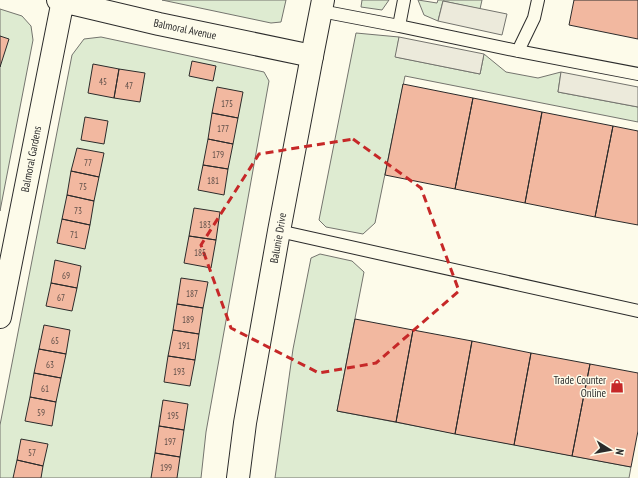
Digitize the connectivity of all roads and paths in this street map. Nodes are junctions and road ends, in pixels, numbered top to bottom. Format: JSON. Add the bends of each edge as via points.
{"nodes":[{"id":1,"x":61,"y":0,"type":"edge"},
{"id":2,"x":404,"y":0,"type":"edge"},
{"id":3,"x":538,"y":0,"type":"edge"},
{"id":4,"x":322,"y":6,"type":"edge"},
{"id":5,"x":399,"y":26,"type":"junction"},
{"id":6,"x":518,"y":51,"type":"junction"},
{"id":7,"x":312,"y":56,"type":"junction"},
{"id":8,"x":638,"y":74,"type":"edge"},
{"id":9,"x":279,"y":231,"type":"junction"},
{"id":10,"x":638,"y":311,"type":"edge"},
{"id":11,"x":0,"y":317,"type":"edge"},
{"id":12,"x":238,"y":478,"type":"edge"}],
"edges":[{"from":1,"to":7,"type":"street","name":"Balmoral Avenue","via":[[159,24]]},
{"from":1,"to":11,"type":"street","name":"Balmoral Gardens"},
{"from":2,"to":5,"type":"lane"},
{"from":3,"to":6,"type":"lane","via":[[534,18]]},
{"from":4,"to":5,"type":"lane"},
{"from":4,"to":7,"type":"street","name":"Balunie Drive"},
{"from":5,"to":6,"type":"lane"},
{"from":6,"to":8,"type":"lane"},
{"from":7,"to":9,"type":"street","name":"Balunie Drive"},
{"from":9,"to":10,"type":"lane"},
{"from":9,"to":12,"type":"street","name":"Balunie Drive","via":[[245,423]]}]}
